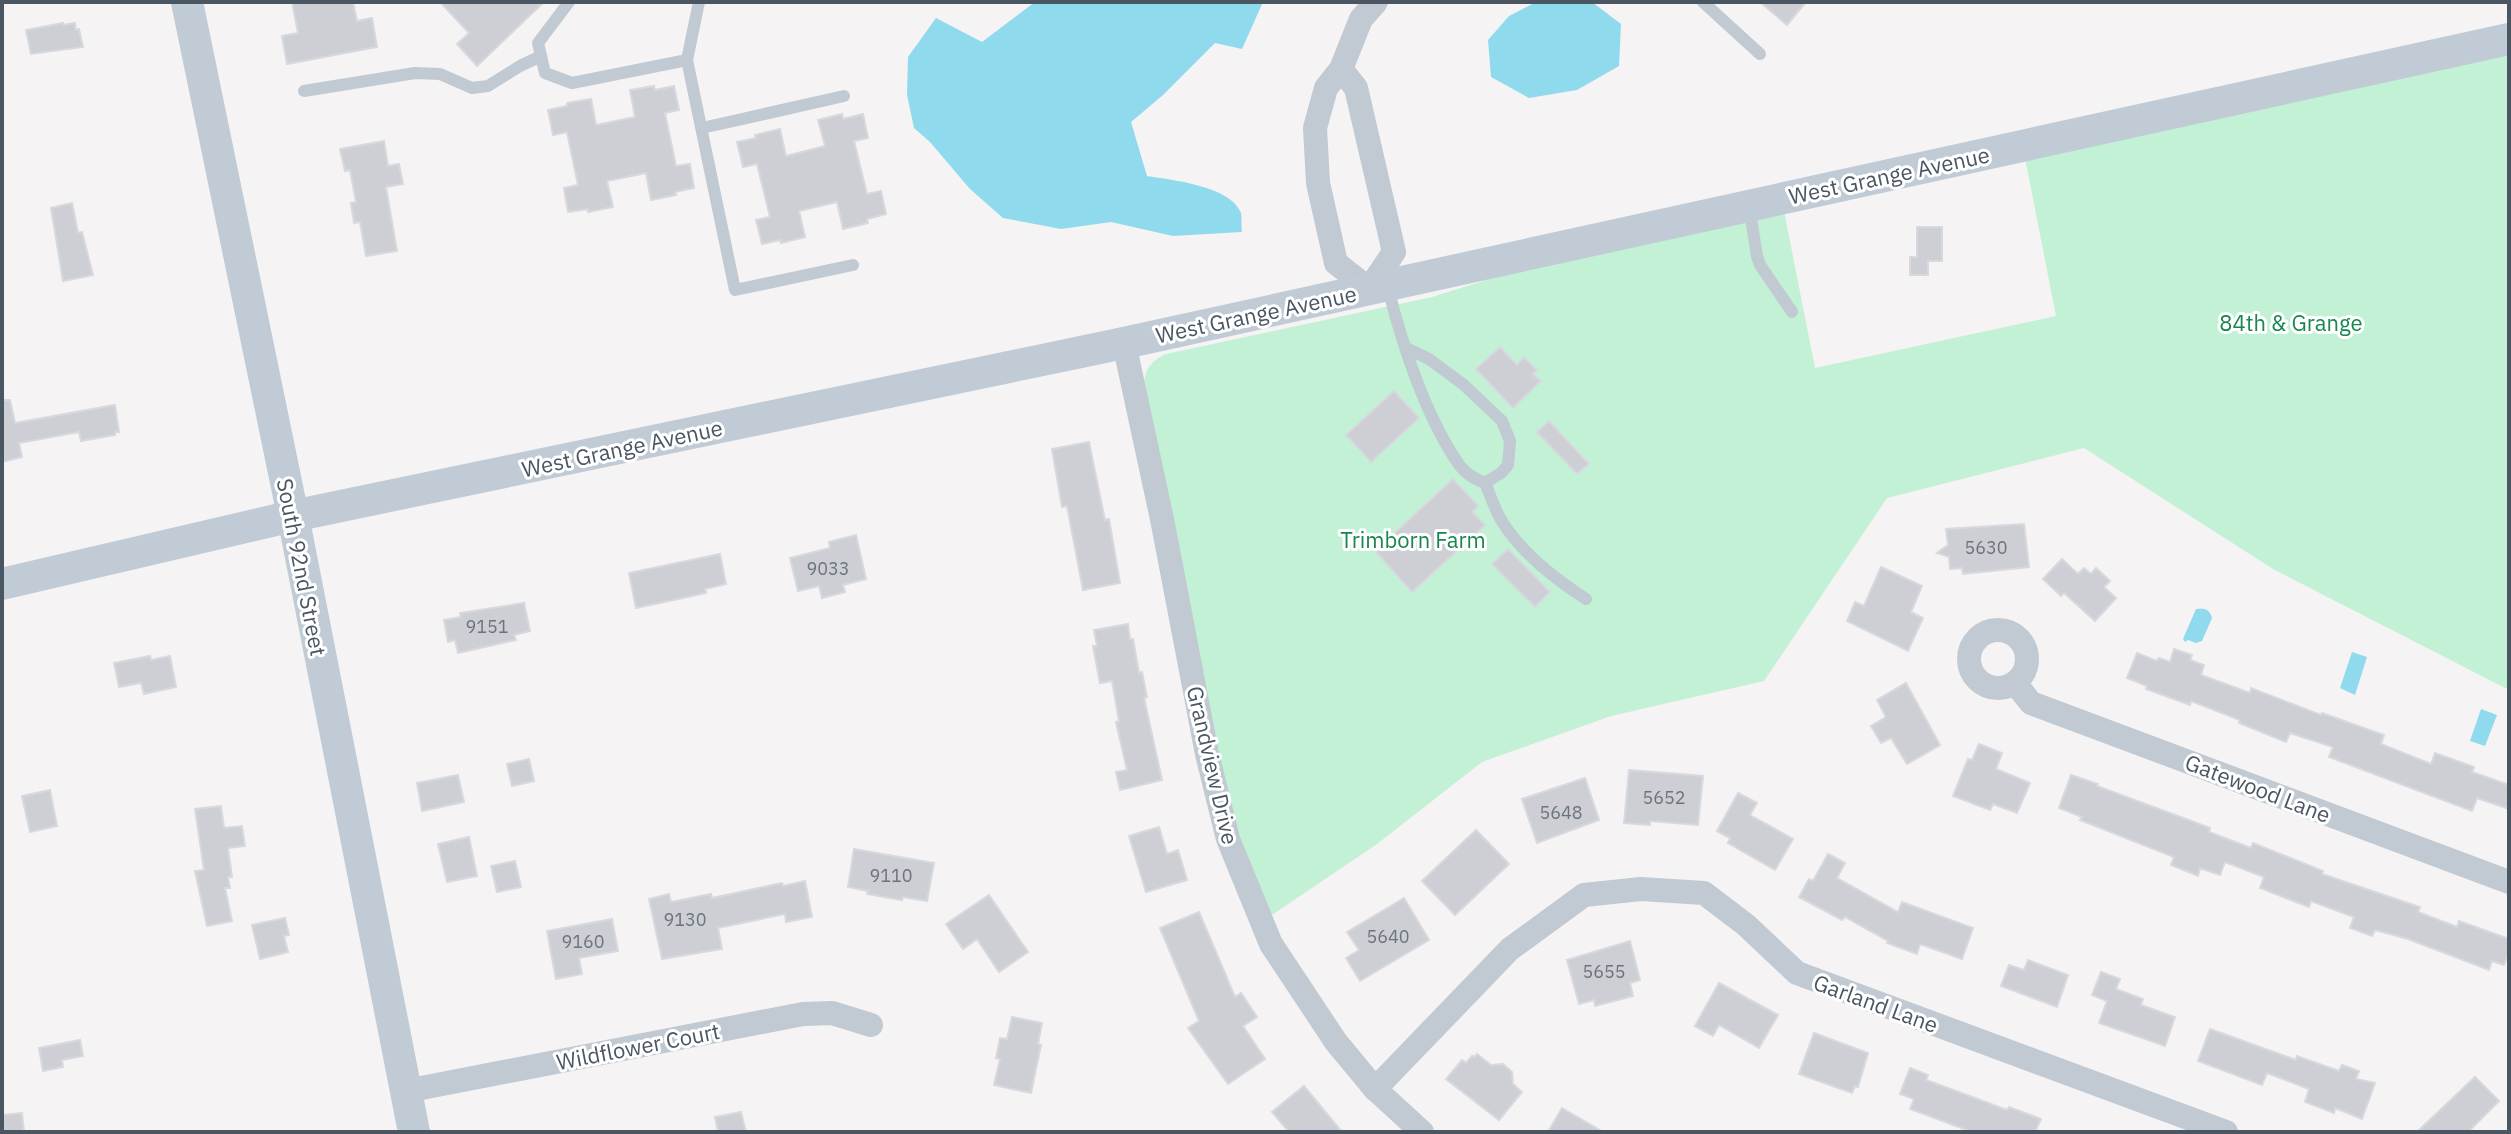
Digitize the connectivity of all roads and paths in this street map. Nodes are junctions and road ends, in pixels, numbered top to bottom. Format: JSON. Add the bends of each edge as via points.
{"nodes":[{"id":1,"x":187,"y":2,"type":"edge"},
{"id":2,"x":569,"y":2,"type":"edge"},
{"id":3,"x":699,"y":2,"type":"edge"},
{"id":4,"x":1376,"y":2,"type":"edge"},
{"id":5,"x":1703,"y":2,"type":"edge"},
{"id":6,"x":2509,"y":39,"type":"edge"},
{"id":7,"x":1760,"y":54,"type":"dead end"},
{"id":8,"x":541,"y":56,"type":"junction"},
{"id":9,"x":687,"y":60,"type":"junction"},
{"id":10,"x":1341,"y":69,"type":"junction"},
{"id":11,"x":304,"y":91,"type":"dead end"},
{"id":12,"x":844,"y":96,"type":"dead end"},
{"id":13,"x":702,"y":128,"type":"junction"},
{"id":14,"x":1749,"y":206,"type":"junction"},
{"id":15,"x":853,"y":265,"type":"dead end"},
{"id":16,"x":1378,"y":287,"type":"junction"},
{"id":17,"x":1792,"y":312,"type":"dead end"},
{"id":18,"x":1124,"y":343,"type":"junction"},
{"id":19,"x":1406,"y":348,"type":"junction"},
{"id":20,"x":1485,"y":483,"type":"junction"},
{"id":21,"x":293,"y":516,"type":"junction"},
{"id":22,"x":2,"y":584,"type":"edge"},
{"id":23,"x":1586,"y":599,"type":"dead end"},
{"id":24,"x":2015,"y":683,"type":"dead end"},
{"id":25,"x":2509,"y":882,"type":"edge"},
{"id":26,"x":871,"y":1025,"type":"dead end"},
{"id":27,"x":1375,"y":1089,"type":"junction"},
{"id":28,"x":406,"y":1091,"type":"junction"},
{"id":29,"x":414,"y":1132,"type":"edge"},
{"id":30,"x":1422,"y":1132,"type":"edge"},
{"id":31,"x":2226,"y":1132,"type":"edge"}],
"edges":[{"from":1,"to":21,"type":"street","name":"South 92nd Street"},
{"from":2,"to":8,"type":"lane","via":[[538,43]]},
{"from":3,"to":9,"type":"lane"},
{"from":4,"to":10,"type":"street","via":[[1361,19]]},
{"from":5,"to":7,"type":"lane"},
{"from":6,"to":14,"type":"street","name":"West Grange Avenue"},
{"from":8,"to":9,"type":"lane","via":[[545,73],[572,83]]},
{"from":8,"to":11,"type":"lane","via":[[488,86],[472,88],[440,74],[415,73]]},
{"from":9,"to":13,"type":"lane"},
{"from":10,"to":16,"type":"street","via":[[1356,88],[1394,252]]},
{"from":10,"to":16,"type":"street","via":[[1326,88],[1315,128],[1318,183],[1336,263]]},
{"from":12,"to":13,"type":"lane"},
{"from":13,"to":15,"type":"lane","via":[[735,290]]},
{"from":14,"to":16,"type":"street","name":"West Grange Avenue"},
{"from":14,"to":17,"type":"lane","via":[[1760,265]]},
{"from":16,"to":18,"type":"street","name":"West Grange Avenue"},
{"from":16,"to":19,"type":"lane"},
{"from":18,"to":21,"type":"street","name":"West Grange Avenue"},
{"from":18,"to":27,"type":"street","name":"Grandview Drive","via":[[1228,839],[1271,944],[1336,1042]]},
{"from":19,"to":20,"type":"lane","via":[[1461,467]]},
{"from":19,"to":20,"type":"lane","via":[[1464,385],[1502,421],[1510,441],[1508,465]]},
{"from":20,"to":23,"type":"lane","via":[[1515,537],[1552,577]]},
{"from":21,"to":22,"type":"street","name":"West Grange Avenue"},
{"from":21,"to":28,"type":"street","name":"South 92nd Street"},
{"from":24,"to":25,"type":"street","name":"Gatewood Lane","via":[[2031,703]]},
{"from":26,"to":28,"type":"street","name":"Wildflower Court","via":[[832,1013],[803,1014]]},
{"from":27,"to":30,"type":"street","name":"Grandview Drive"},
{"from":27,"to":31,"type":"street","name":"Garland Lane","via":[[1510,949],[1584,895],[1641,889],[1704,893],[1797,973]]},
{"from":28,"to":29,"type":"street","name":"South 92nd Street"}]}
